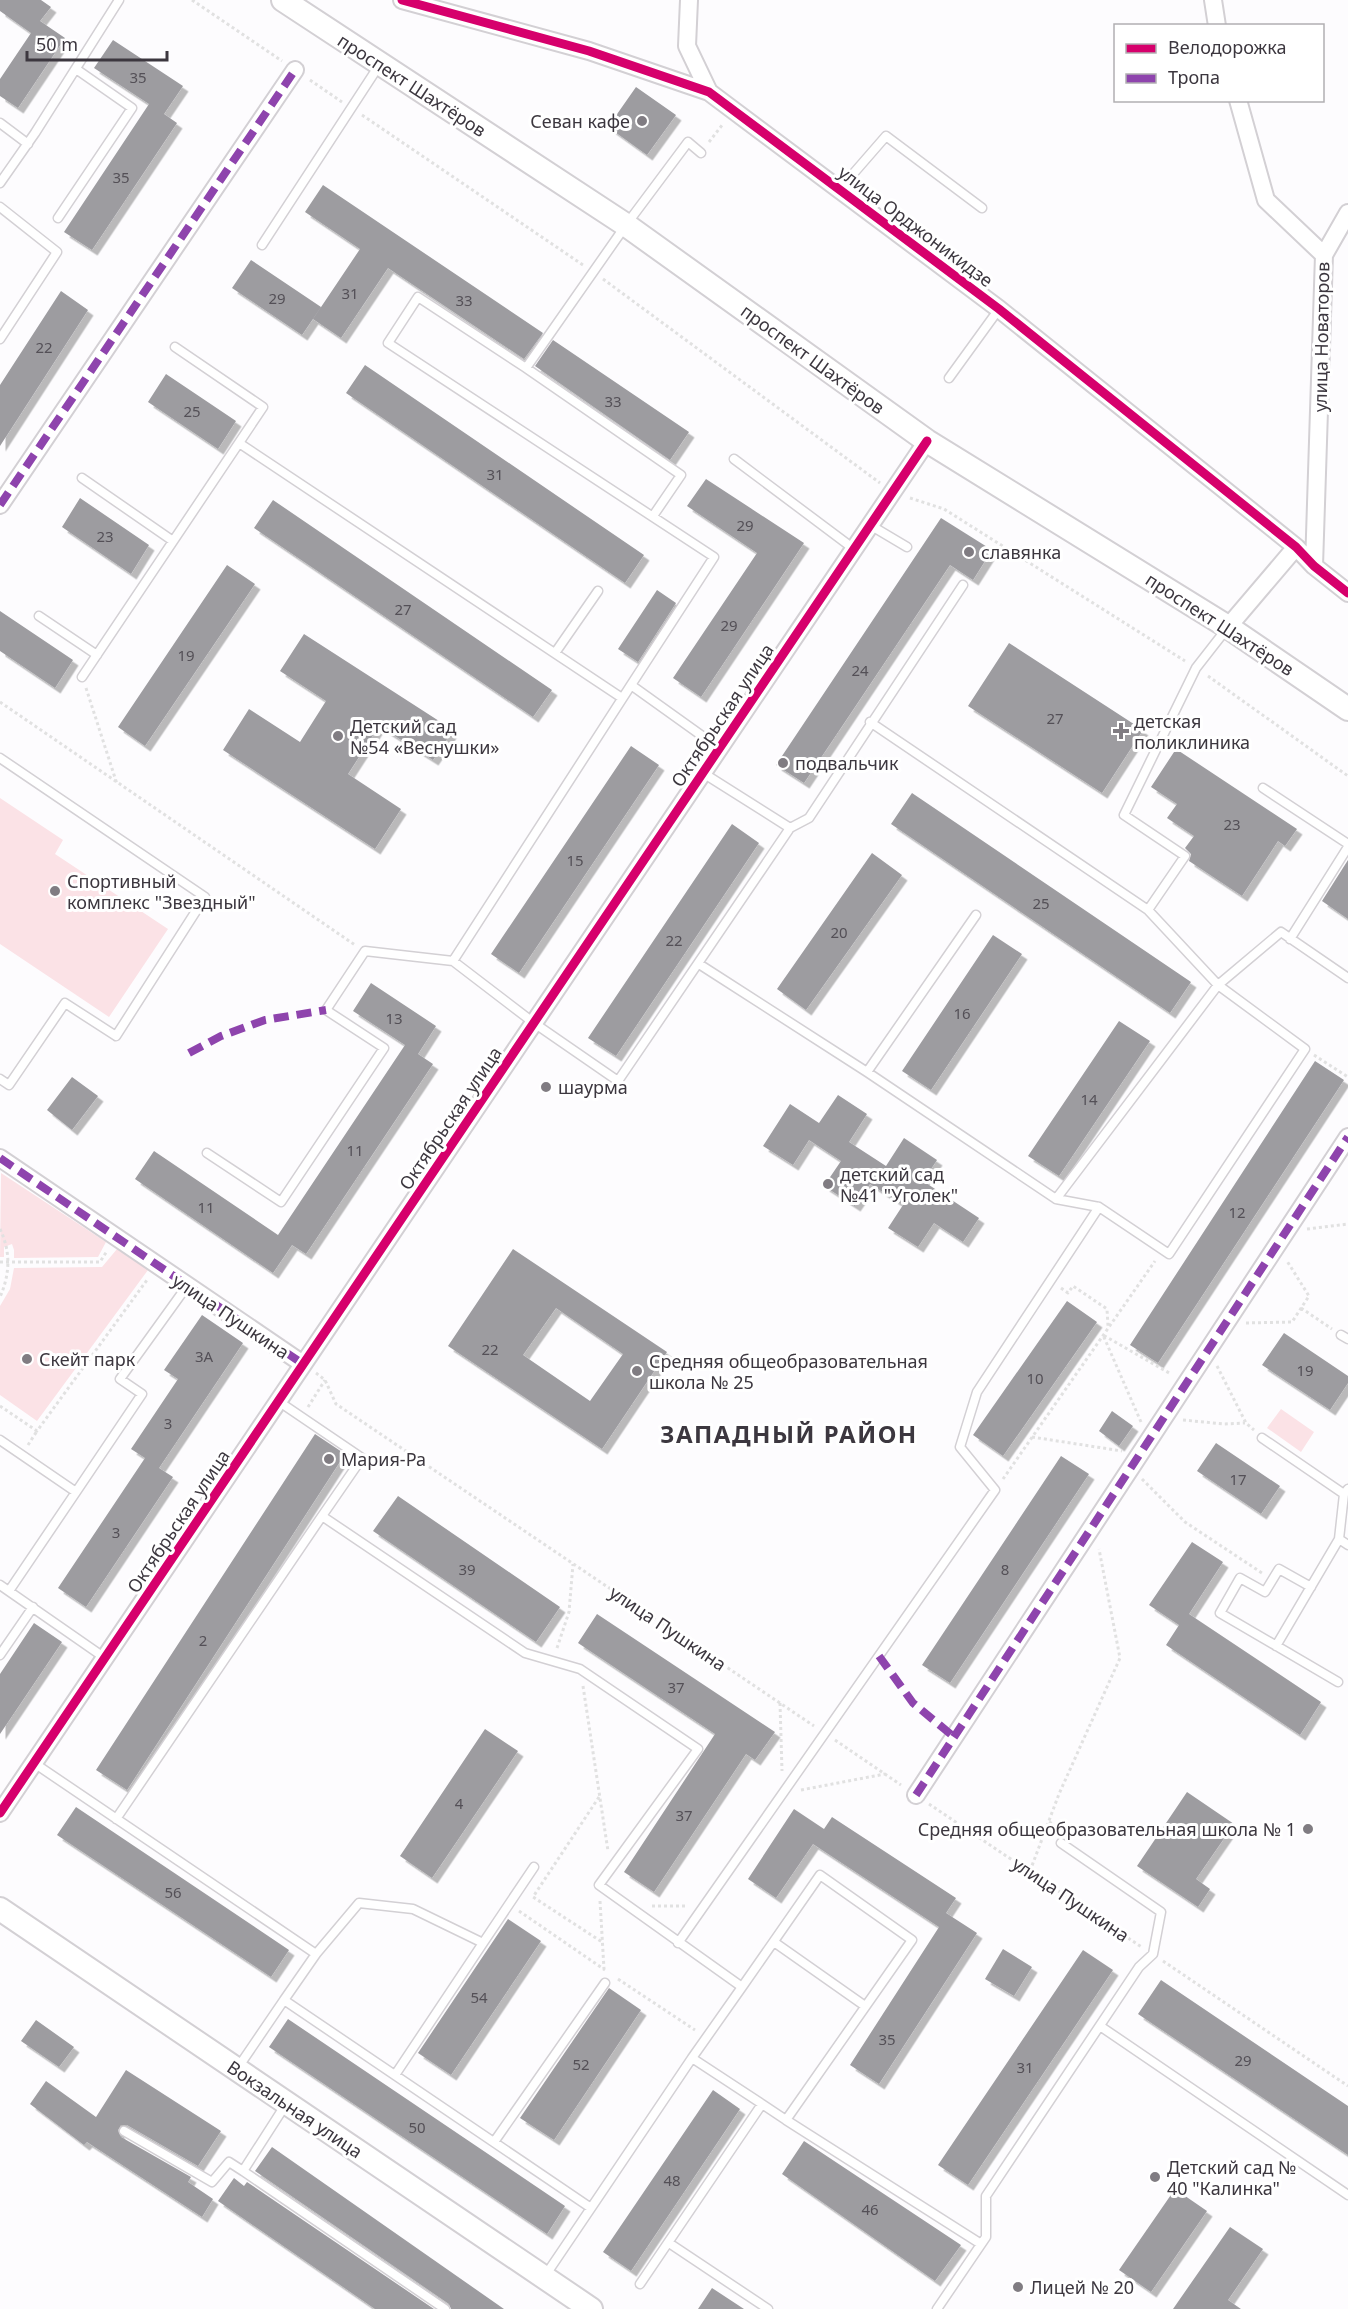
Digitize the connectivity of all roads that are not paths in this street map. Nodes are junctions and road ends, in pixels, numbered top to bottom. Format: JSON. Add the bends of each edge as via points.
{"nodes":[{"id":1,"x":119,"y":0,"type":"edge"},
{"id":2,"x":283,"y":0,"type":"edge"},
{"id":3,"x":402,"y":0,"type":"edge"},
{"id":4,"x":1213,"y":0,"type":"edge"},
{"id":5,"x":690,"y":1,"type":"edge"},
{"id":6,"x":1217,"y":24,"type":"edge"},
{"id":7,"x":380,"y":64,"type":"junction"},
{"id":8,"x":76,"y":69,"type":"junction"},
{"id":9,"x":295,"y":70,"type":"road end"},
{"id":10,"x":709,"y":92,"type":"junction"},
{"id":11,"x":1239,"y":102,"type":"edge"},
{"id":12,"x":0,"y":123,"type":"edge"},
{"id":13,"x":28,"y":144,"type":"junction"},
{"id":14,"x":703,"y":150,"type":"road end"},
{"id":15,"x":0,"y":183,"type":"edge"},
{"id":16,"x":839,"y":190,"type":"junction"},
{"id":17,"x":0,"y":207,"type":"edge"},
{"id":18,"x":982,"y":208,"type":"dead end"},
{"id":19,"x":1348,"y":213,"type":"edge"},
{"id":20,"x":58,"y":218,"type":"dead end"},
{"id":21,"x":626,"y":225,"type":"junction"},
{"id":22,"x":262,"y":245,"type":"dead end"},
{"id":23,"x":1324,"y":255,"type":"junction"},
{"id":24,"x":999,"y":309,"type":"junction"},
{"id":25,"x":0,"y":339,"type":"edge"},
{"id":26,"x":175,"y":347,"type":"dead end"},
{"id":27,"x":526,"y":368,"type":"junction"},
{"id":28,"x":949,"y":378,"type":"dead end"},
{"id":29,"x":927,"y":441,"type":"junction"},
{"id":30,"x":238,"y":443,"type":"junction"},
{"id":31,"x":734,"y":459,"type":"dead end"},
{"id":32,"x":82,"y":478,"type":"dead end"},
{"id":33,"x":0,"y":505,"type":"edge"},
{"id":34,"x":653,"y":516,"type":"junction"},
{"id":35,"x":870,"y":525,"type":"junction"},
{"id":36,"x":173,"y":541,"type":"junction"},
{"id":37,"x":907,"y":547,"type":"dead end"},
{"id":38,"x":1296,"y":547,"type":"junction"},
{"id":39,"x":854,"y":549,"type":"junction"},
{"id":40,"x":1314,"y":566,"type":"junction"},
{"id":41,"x":963,"y":585,"type":"dead end"},
{"id":42,"x":598,"y":591,"type":"dead end"},
{"id":43,"x":1348,"y":593,"type":"edge"},
{"id":44,"x":39,"y":616,"type":"dead end"},
{"id":45,"x":1228,"y":627,"type":"junction"},
{"id":46,"x":555,"y":653,"type":"junction"},
{"id":47,"x":97,"y":655,"type":"junction"},
{"id":48,"x":82,"y":677,"type":"road end"},
{"id":49,"x":631,"y":685,"type":"junction"},
{"id":50,"x":622,"y":698,"type":"junction"},
{"id":51,"x":1348,"y":709,"type":"edge"},
{"id":52,"x":870,"y":722,"type":"junction"},
{"id":53,"x":719,"y":748,"type":"junction"},
{"id":54,"x":0,"y":758,"type":"edge"},
{"id":55,"x":702,"y":772,"type":"junction"},
{"id":56,"x":1263,"y":788,"type":"dead end"},
{"id":57,"x":789,"y":828,"type":"junction"},
{"id":58,"x":1348,"y":846,"type":"edge"},
{"id":59,"x":1148,"y":910,"type":"junction"},
{"id":60,"x":976,"y":915,"type":"dead end"},
{"id":61,"x":1290,"y":939,"type":"junction"},
{"id":62,"x":453,"y":961,"type":"junction"},
{"id":63,"x":699,"y":964,"type":"junction"},
{"id":64,"x":1348,"y":978,"type":"edge"},
{"id":65,"x":1218,"y":985,"type":"junction"},
{"id":66,"x":534,"y":1023,"type":"junction"},
{"id":67,"x":867,"y":1072,"type":"junction"},
{"id":68,"x":0,"y":1079,"type":"edge"},
{"id":69,"x":1348,"y":1137,"type":"edge"},
{"id":70,"x":207,"y":1153,"type":"dead end"},
{"id":71,"x":0,"y":1158,"type":"edge"},
{"id":72,"x":1056,"y":1199,"type":"junction"},
{"id":73,"x":1100,"y":1208,"type":"junction"},
{"id":74,"x":187,"y":1286,"type":"junction"},
{"id":75,"x":303,"y":1364,"type":"junction"},
{"id":76,"x":278,"y":1401,"type":"junction"},
{"id":77,"x":1262,"y":1438,"type":"road end"},
{"id":78,"x":0,"y":1440,"type":"edge"},
{"id":79,"x":76,"y":1492,"type":"junction"},
{"id":80,"x":1346,"y":1492,"type":"edge"},
{"id":81,"x":322,"y":1516,"type":"junction"},
{"id":82,"x":1339,"y":1539,"type":"junction"},
{"id":83,"x":1348,"y":1545,"type":"edge"},
{"id":84,"x":0,"y":1585,"type":"edge"},
{"id":85,"x":1311,"y":1587,"type":"junction"},
{"id":86,"x":9,"y":1591,"type":"junction"},
{"id":87,"x":33,"y":1607,"type":"junction"},
{"id":88,"x":1276,"y":1646,"type":"junction"},
{"id":89,"x":0,"y":1655,"type":"edge"},
{"id":90,"x":105,"y":1658,"type":"junction"},
{"id":91,"x":1338,"y":1682,"type":"dead end"},
{"id":92,"x":34,"y":1763,"type":"junction"},
{"id":93,"x":916,"y":1795,"type":"road end"},
{"id":94,"x":0,"y":1813,"type":"edge"},
{"id":95,"x":116,"y":1819,"type":"junction"},
{"id":96,"x":1061,"y":1843,"type":"dead end"},
{"id":97,"x":534,"y":1867,"type":"dead end"},
{"id":98,"x":0,"y":1909,"type":"edge"},
{"id":99,"x":774,"y":1942,"type":"junction"},
{"id":100,"x":483,"y":1943,"type":"junction"},
{"id":101,"x":678,"y":1943,"type":"junction"},
{"id":102,"x":316,"y":1954,"type":"junction"},
{"id":103,"x":605,"y":1983,"type":"road end"},
{"id":104,"x":742,"y":1987,"type":"junction"},
{"id":105,"x":284,"y":2000,"type":"junction"},
{"id":106,"x":866,"y":2006,"type":"junction"},
{"id":107,"x":1100,"y":2026,"type":"junction"},
{"id":108,"x":692,"y":2058,"type":"junction"},
{"id":109,"x":237,"y":2070,"type":"junction"},
{"id":110,"x":395,"y":2075,"type":"junction"},
{"id":111,"x":286,"y":2103,"type":"junction"},
{"id":112,"x":762,"y":2104,"type":"junction"},
{"id":113,"x":786,"y":2120,"type":"junction"},
{"id":114,"x":124,"y":2131,"type":"dead end"},
{"id":115,"x":494,"y":2142,"type":"junction"},
{"id":116,"x":243,"y":2172,"type":"junction"},
{"id":117,"x":1348,"y":2195,"type":"edge"},
{"id":118,"x":591,"y":2208,"type":"junction"},
{"id":119,"x":669,"y":2243,"type":"junction"},
{"id":120,"x":981,"y":2244,"type":"junction"},
{"id":121,"x":544,"y":2277,"type":"junction"},
{"id":122,"x":640,"y":2284,"type":"dead end"},
{"id":123,"x":445,"y":2309,"type":"edge"},
{"id":124,"x":591,"y":2309,"type":"edge"},
{"id":125,"x":768,"y":2309,"type":"edge"},
{"id":126,"x":937,"y":2309,"type":"edge"}],
"edges":[{"from":1,"to":8,"type":"lane"},
{"from":2,"to":7,"type":"main road","name":"проспект Шахтёров"},
{"from":3,"to":10,"type":"street","name":"улица Орджоникидзе","via":[[589,51]]},
{"from":4,"to":6,"type":"street"},
{"from":5,"to":10,"type":"street","via":[[687,46]]},
{"from":7,"to":21,"type":"main road","name":"проспект Шахтёров"},
{"from":7,"to":22,"type":"lane"},
{"from":8,"to":13,"type":"lane"},
{"from":8,"to":20,"type":"lane","via":[[132,108]]},
{"from":9,"to":33,"type":"street"},
{"from":10,"to":16,"type":"street","name":"улица Орджоникидзе"},
{"from":11,"to":23,"type":"street","name":"улица Новаторов","via":[[1266,200]]},
{"from":12,"to":13,"type":"lane"},
{"from":13,"to":15,"type":"lane"},
{"from":14,"to":21,"type":"lane","via":[[688,142]]},
{"from":16,"to":18,"type":"lane","via":[[886,136]]},
{"from":16,"to":24,"type":"street","name":"улица Орджоникидзе"},
{"from":17,"to":25,"type":"lane","via":[[57,252]]},
{"from":19,"to":23,"type":"street"},
{"from":21,"to":27,"type":"lane"},
{"from":21,"to":29,"type":"main road","name":"проспект Шахтёров"},
{"from":23,"to":40,"type":"street","name":"улица Новаторов"},
{"from":24,"to":28,"type":"lane"},
{"from":24,"to":38,"type":"street","name":"улица Орджоникидзе"},
{"from":26,"to":30,"type":"lane","via":[[263,407]]},
{"from":27,"to":34,"type":"lane","via":[[681,475]]},
{"from":27,"to":34,"type":"lane","via":[[418,297],[388,343]]},
{"from":29,"to":35,"type":"street","name":"Октябрьская улица"},
{"from":29,"to":45,"type":"main road","name":"проспект Шахтёров"},
{"from":30,"to":36,"type":"lane"},
{"from":30,"to":46,"type":"lane"},
{"from":31,"to":39,"type":"lane"},
{"from":32,"to":36,"type":"lane"},
{"from":34,"to":49,"type":"lane","via":[[714,557]]},
{"from":35,"to":37,"type":"lane"},
{"from":35,"to":39,"type":"street","name":"Октябрьская улица"},
{"from":36,"to":47,"type":"lane"},
{"from":38,"to":40,"type":"street","name":"улица Орджоникидзе"},
{"from":38,"to":45,"type":"street"},
{"from":39,"to":53,"type":"street","name":"Октябрьская улица"},
{"from":40,"to":43,"type":"street","name":"улица Орджоникидзе"},
{"from":41,"to":52,"type":"lane"},
{"from":42,"to":46,"type":"lane"},
{"from":44,"to":47,"type":"lane"},
{"from":45,"to":51,"type":"main road","name":"проспект Шахтёров"},
{"from":45,"to":59,"type":"lane","via":[[1196,668],[1124,815],[1185,856]]},
{"from":46,"to":50,"type":"lane"},
{"from":47,"to":48,"type":"lane"},
{"from":49,"to":50,"type":"lane"},
{"from":49,"to":53,"type":"lane"},
{"from":50,"to":62,"type":"lane"},
{"from":52,"to":57,"type":"lane","via":[[809,818]]},
{"from":52,"to":59,"type":"lane"},
{"from":53,"to":55,"type":"street","name":"Октябрьская улица"},
{"from":54,"to":68,"type":"lane","via":[[205,897],[116,1036],[65,1003],[9,1085]]},
{"from":55,"to":57,"type":"lane"},
{"from":55,"to":66,"type":"street","name":"Октябрьская улица"},
{"from":56,"to":58,"type":"lane"},
{"from":57,"to":63,"type":"lane"},
{"from":58,"to":61,"type":"lane"},
{"from":59,"to":65,"type":"lane"},
{"from":60,"to":67,"type":"lane"},
{"from":61,"to":64,"type":"lane"},
{"from":61,"to":65,"type":"lane","via":[[1281,933]]},
{"from":62,"to":66,"type":"lane"},
{"from":62,"to":70,"type":"lane","via":[[365,951],[326,1010],[384,1048],[281,1202]]},
{"from":63,"to":66,"type":"lane","via":[[618,1081]]},
{"from":63,"to":67,"type":"lane"},
{"from":65,"to":72,"type":"lane"},
{"from":65,"to":73,"type":"lane","via":[[1305,1049],[1169,1254]]},
{"from":66,"to":75,"type":"street","name":"Октябрьская улица"},
{"from":67,"to":72,"type":"lane"},
{"from":69,"to":93,"type":"street"},
{"from":71,"to":74,"type":"street","name":"улица Пушкина"},
{"from":72,"to":73,"type":"lane"},
{"from":73,"to":101,"type":"lane","via":[[977,1392],[960,1447],[995,1490]]},
{"from":74,"to":75,"type":"street","name":"улица Пушкина"},
{"from":74,"to":79,"type":"lane","via":[[120,1379],[142,1394]]},
{"from":75,"to":76,"type":"street","name":"Октябрьская улица"},
{"from":76,"to":81,"type":"lane","via":[[362,1458]]},
{"from":76,"to":90,"type":"street","name":"Октябрьская улица"},
{"from":77,"to":80,"type":"lane"},
{"from":78,"to":79,"type":"lane"},
{"from":79,"to":86,"type":"lane"},
{"from":80,"to":82,"type":"lane"},
{"from":81,"to":95,"type":"lane"},
{"from":81,"to":101,"type":"lane","via":[[525,1653],[580,1669],[698,1749],[600,1885]]},
{"from":82,"to":83,"type":"lane"},
{"from":82,"to":85,"type":"lane"},
{"from":84,"to":86,"type":"lane"},
{"from":85,"to":88,"type":"lane"},
{"from":85,"to":88,"type":"lane","via":[[1279,1569],[1265,1592],[1240,1578],[1220,1613]]},
{"from":86,"to":87,"type":"lane"},
{"from":87,"to":89,"type":"lane"},
{"from":87,"to":90,"type":"lane"},
{"from":88,"to":91,"type":"lane"},
{"from":90,"to":92,"type":"street","name":"Октябрьская улица"},
{"from":92,"to":94,"type":"street","name":"Октябрьская улица"},
{"from":92,"to":95,"type":"lane"},
{"from":95,"to":102,"type":"lane"},
{"from":96,"to":107,"type":"lane","via":[[1161,1912],[1153,1954],[1139,1967]]},
{"from":97,"to":100,"type":"lane"},
{"from":98,"to":109,"type":"main road","name":"Вокзальная улица"},
{"from":99,"to":104,"type":"lane"},
{"from":99,"to":106,"type":"lane"},
{"from":99,"to":106,"type":"lane","via":[[820,1875],[912,1940]]},
{"from":100,"to":102,"type":"lane","via":[[413,1909],[359,1903]]},
{"from":100,"to":110,"type":"lane"},
{"from":101,"to":104,"type":"lane"},
{"from":102,"to":105,"type":"lane"},
{"from":103,"to":115,"type":"lane"},
{"from":104,"to":108,"type":"lane"},
{"from":105,"to":109,"type":"lane"},
{"from":105,"to":110,"type":"lane"},
{"from":106,"to":113,"type":"lane"},
{"from":107,"to":117,"type":"lane"},
{"from":107,"to":120,"type":"lane","via":[[986,2196],[986,2237]]},
{"from":108,"to":112,"type":"lane"},
{"from":108,"to":118,"type":"lane"},
{"from":109,"to":111,"type":"main road","name":"Вокзальная улица"},
{"from":110,"to":115,"type":"lane"},
{"from":111,"to":116,"type":"lane"},
{"from":111,"to":121,"type":"main road","name":"Вокзальная улица"},
{"from":112,"to":113,"type":"lane"},
{"from":112,"to":119,"type":"lane"},
{"from":113,"to":120,"type":"lane"},
{"from":114,"to":116,"type":"lane","via":[[212,2182],[229,2162]]},
{"from":115,"to":118,"type":"lane"},
{"from":116,"to":123,"type":"lane"},
{"from":118,"to":121,"type":"lane"},
{"from":119,"to":122,"type":"lane"},
{"from":119,"to":125,"type":"lane"},
{"from":120,"to":126,"type":"lane"},
{"from":121,"to":124,"type":"main road","name":"Вокзальная улица"}]}
